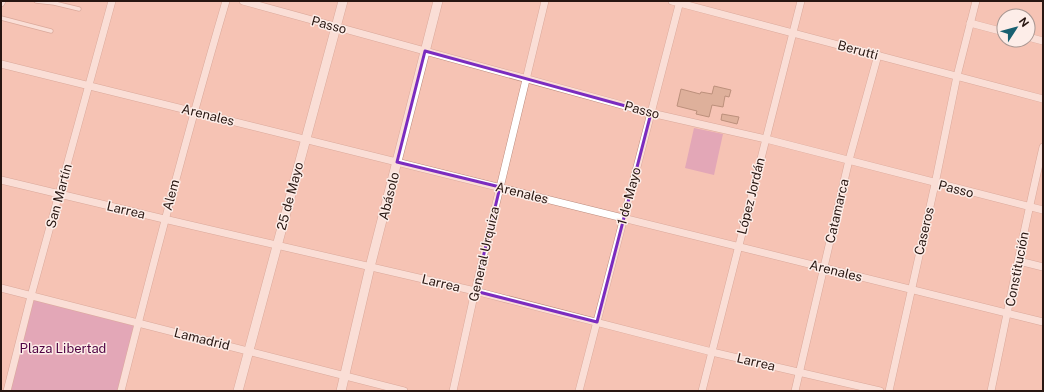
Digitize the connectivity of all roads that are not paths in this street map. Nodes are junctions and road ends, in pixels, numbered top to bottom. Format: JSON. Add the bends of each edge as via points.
{"nodes":[{"id":1,"x":36,"y":1,"type":"edge"},
{"id":2,"x":112,"y":1,"type":"edge"},
{"id":3,"x":226,"y":1,"type":"edge"},
{"id":4,"x":243,"y":1,"type":"edge"},
{"id":5,"x":343,"y":1,"type":"edge"},
{"id":6,"x":438,"y":1,"type":"edge"},
{"id":7,"x":545,"y":1,"type":"edge"},
{"id":8,"x":672,"y":1,"type":"edge"},
{"id":9,"x":801,"y":1,"type":"edge"},
{"id":10,"x":976,"y":1,"type":"edge"},
{"id":11,"x":680,"y":2,"type":"edge"},
{"id":12,"x":79,"y":9,"type":"dead end"},
{"id":13,"x":1,"y":18,"type":"edge"},
{"id":14,"x":970,"y":23,"type":"junction"},
{"id":15,"x":336,"y":27,"type":"junction"},
{"id":16,"x":996,"y":30,"type":"edge"},
{"id":17,"x":51,"y":31,"type":"dead end"},
{"id":18,"x":793,"y":33,"type":"junction"},
{"id":19,"x":426,"y":51,"type":"junction"},
{"id":20,"x":878,"y":55,"type":"junction"},
{"id":21,"x":1,"y":64,"type":"edge"},
{"id":22,"x":957,"y":76,"type":"junction"},
{"id":23,"x":526,"y":79,"type":"junction"},
{"id":24,"x":89,"y":86,"type":"junction"},
{"id":25,"x":1043,"y":99,"type":"edge"},
{"id":26,"x":194,"y":111,"type":"junction"},
{"id":27,"x":651,"y":113,"type":"junction"},
{"id":28,"x":306,"y":139,"type":"junction"},
{"id":29,"x":766,"y":139,"type":"junction"},
{"id":30,"x":1043,"y":147,"type":"edge"},
{"id":31,"x":848,"y":160,"type":"junction"},
{"id":32,"x":397,"y":162,"type":"junction"},
{"id":33,"x":1,"y":180,"type":"edge"},
{"id":34,"x":935,"y":184,"type":"junction"},
{"id":35,"x":500,"y":187,"type":"junction"},
{"id":36,"x":59,"y":194,"type":"junction"},
{"id":37,"x":1029,"y":207,"type":"junction"},
{"id":38,"x":1043,"y":210,"type":"edge"},
{"id":39,"x":624,"y":218,"type":"junction"},
{"id":40,"x":164,"y":219,"type":"junction"},
{"id":41,"x":277,"y":245,"type":"junction"},
{"id":42,"x":739,"y":246,"type":"junction"},
{"id":43,"x":1019,"y":261,"type":"junction"},
{"id":44,"x":370,"y":267,"type":"junction"},
{"id":45,"x":1043,"y":267,"type":"edge"},
{"id":46,"x":824,"y":268,"type":"junction"},
{"id":47,"x":1,"y":288,"type":"edge"},
{"id":48,"x":911,"y":289,"type":"junction"},
{"id":49,"x":475,"y":291,"type":"junction"},
{"id":50,"x":31,"y":296,"type":"junction"},
{"id":51,"x":1008,"y":313,"type":"junction"},
{"id":52,"x":597,"y":322,"type":"junction"},
{"id":53,"x":1043,"y":322,"type":"edge"},
{"id":54,"x":138,"y":323,"type":"junction"},
{"id":55,"x":249,"y":351,"type":"junction"},
{"id":56,"x":712,"y":352,"type":"junction"},
{"id":57,"x":799,"y":372,"type":"junction"},
{"id":58,"x":345,"y":376,"type":"junction"},
{"id":59,"x":7,"y":391,"type":"edge"},
{"id":60,"x":121,"y":391,"type":"edge"},
{"id":61,"x":238,"y":391,"type":"edge"},
{"id":62,"x":341,"y":391,"type":"edge"},
{"id":63,"x":404,"y":391,"type":"edge"},
{"id":64,"x":453,"y":391,"type":"edge"},
{"id":65,"x":579,"y":391,"type":"edge"},
{"id":66,"x":702,"y":391,"type":"edge"},
{"id":67,"x":795,"y":391,"type":"edge"},
{"id":68,"x":880,"y":391,"type":"edge"},
{"id":69,"x":889,"y":391,"type":"edge"},
{"id":70,"x":991,"y":391,"type":"edge"}],
"edges":[{"from":1,"to":12,"type":"lane"},
{"from":2,"to":24,"type":"street","name":"San Martín"},
{"from":3,"to":26,"type":"street","name":"Alem"},
{"from":4,"to":15,"type":"street","name":"Passo"},
{"from":5,"to":15,"type":"street","name":"25 de Mayo"},
{"from":6,"to":19,"type":"street","name":"Abásolo"},
{"from":7,"to":23,"type":"street","name":"General Urquiza"},
{"from":8,"to":11,"type":"street","name":"Berutti"},
{"from":9,"to":18,"type":"street","name":"López Jordán"},
{"from":10,"to":14,"type":"street","name":"Caseros"},
{"from":11,"to":18,"type":"street","name":"Berutti"},
{"from":11,"to":27,"type":"street","name":"1 de Mayo"},
{"from":13,"to":17,"type":"lane"},
{"from":14,"to":16,"type":"street"},
{"from":14,"to":22,"type":"street","name":"Caseros"},
{"from":15,"to":19,"type":"street","name":"Passo"},
{"from":15,"to":28,"type":"street","name":"25 de Mayo"},
{"from":18,"to":20,"type":"street","name":"Berutti"},
{"from":18,"to":29,"type":"street","name":"López Jordán"},
{"from":19,"to":23,"type":"street","name":"Passo"},
{"from":19,"to":32,"type":"street","name":"Abásolo"},
{"from":20,"to":22,"type":"street","name":"Berutti"},
{"from":20,"to":31,"type":"street","name":"Catamarca"},
{"from":21,"to":24,"type":"street","name":"Arenales"},
{"from":22,"to":25,"type":"street","name":"Berutti"},
{"from":22,"to":34,"type":"street","name":"Caseros"},
{"from":23,"to":27,"type":"street","name":"Passo"},
{"from":23,"to":35,"type":"street","name":"General Urquiza"},
{"from":24,"to":26,"type":"street","name":"Arenales"},
{"from":24,"to":36,"type":"street","name":"San Martín"},
{"from":26,"to":28,"type":"street","name":"Arenales"},
{"from":26,"to":40,"type":"street","name":"Alem"},
{"from":27,"to":29,"type":"street","name":"Passo"},
{"from":27,"to":39,"type":"street","name":"1 de Mayo"},
{"from":28,"to":32,"type":"street","name":"Arenales"},
{"from":28,"to":41,"type":"street","name":"25 de Mayo"},
{"from":29,"to":31,"type":"street","name":"Passo"},
{"from":29,"to":42,"type":"street","name":"López Jordán"},
{"from":30,"to":37,"type":"street","name":"Constitución"},
{"from":31,"to":34,"type":"street","name":"Passo"},
{"from":31,"to":46,"type":"street","name":"Catamarca"},
{"from":32,"to":35,"type":"street","name":"Arenales"},
{"from":32,"to":44,"type":"street","name":"Abásolo"},
{"from":33,"to":36,"type":"street","name":"Larrea"},
{"from":34,"to":37,"type":"street","name":"Passo"},
{"from":34,"to":48,"type":"street","name":"Caseros"},
{"from":35,"to":39,"type":"street","name":"Arenales"},
{"from":35,"to":49,"type":"street","name":"General Urquiza"},
{"from":36,"to":40,"type":"street","name":"Larrea"},
{"from":36,"to":50,"type":"street","name":"San Martín"},
{"from":37,"to":38,"type":"street","name":"Passo"},
{"from":37,"to":43,"type":"street","name":"Constitución"},
{"from":39,"to":42,"type":"street","name":"Arenales"},
{"from":39,"to":52,"type":"street","name":"1 de Mayo"},
{"from":40,"to":41,"type":"street","name":"Larrea"},
{"from":40,"to":54,"type":"street","name":"Alem"},
{"from":41,"to":44,"type":"street","name":"Larrea"},
{"from":41,"to":55,"type":"street","name":"25 de Mayo"},
{"from":42,"to":46,"type":"street","name":"Arenales"},
{"from":42,"to":56,"type":"street","name":"López Jordán"},
{"from":43,"to":45,"type":"street"},
{"from":43,"to":51,"type":"street","name":"Constitución"},
{"from":44,"to":49,"type":"street","name":"Larrea"},
{"from":44,"to":58,"type":"street","name":"Abásolo"},
{"from":46,"to":48,"type":"street","name":"Arenales"},
{"from":46,"to":57,"type":"street","name":"Catamarca"},
{"from":47,"to":50,"type":"street","name":"Lamadrid"},
{"from":48,"to":51,"type":"street","name":"Arenales"},
{"from":48,"to":69,"type":"street","name":"Caseros"},
{"from":49,"to":52,"type":"street","name":"Larrea"},
{"from":49,"to":64,"type":"street","name":"General Urquiza"},
{"from":50,"to":54,"type":"street","name":"Lamadrid"},
{"from":50,"to":59,"type":"street","name":"San Martín"},
{"from":51,"to":53,"type":"street","name":"Arenales"},
{"from":51,"to":70,"type":"street","name":"Constitución"},
{"from":52,"to":56,"type":"street","name":"Larrea"},
{"from":52,"to":65,"type":"street","name":"1 de Mayo"},
{"from":54,"to":55,"type":"street","name":"Lamadrid"},
{"from":54,"to":60,"type":"street","name":"Alem"},
{"from":55,"to":58,"type":"street","name":"Lamadrid"},
{"from":55,"to":61,"type":"street","name":"25 de Mayo"},
{"from":56,"to":57,"type":"street","name":"Larrea"},
{"from":56,"to":66,"type":"street","name":"López Jordán"},
{"from":57,"to":67,"type":"street","name":"Catamarca"},
{"from":57,"to":68,"type":"street","name":"Larrea"},
{"from":58,"to":62,"type":"street","name":"Abásolo"},
{"from":58,"to":63,"type":"street","name":"Lamadrid"}]}
